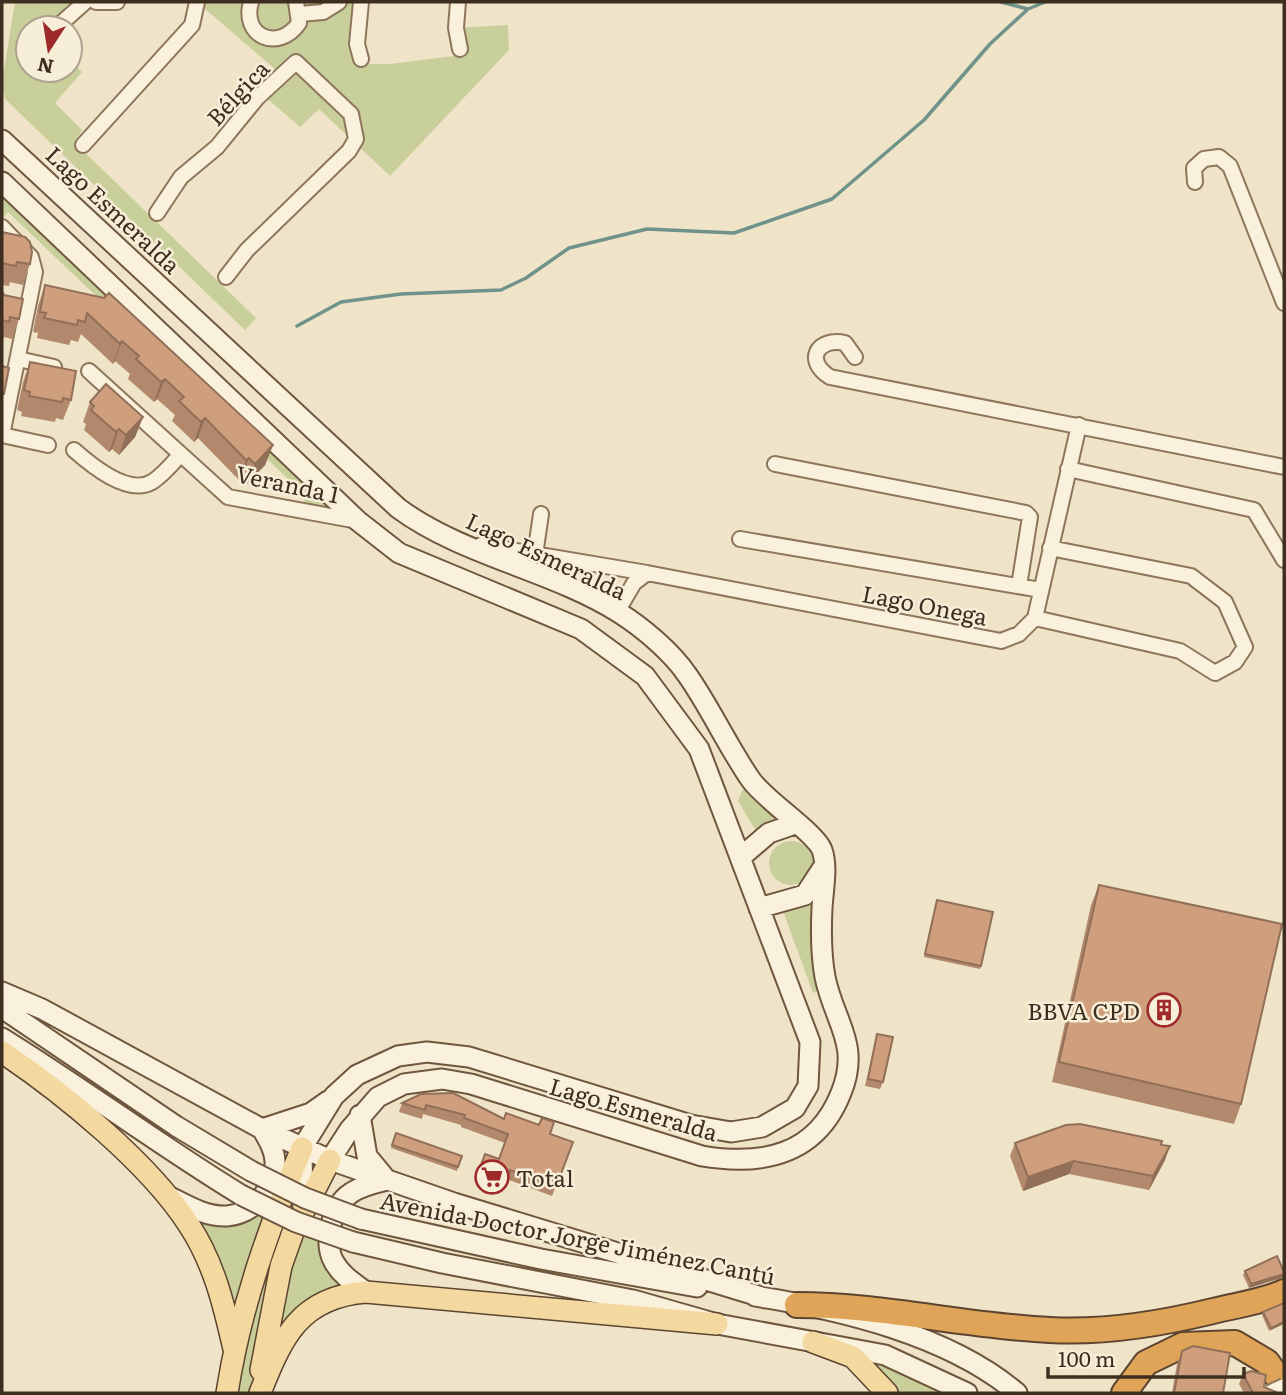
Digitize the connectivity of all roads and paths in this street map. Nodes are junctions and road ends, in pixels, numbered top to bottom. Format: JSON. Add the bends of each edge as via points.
{"nodes":[{"id":1,"x":85,"y":2,"type":"edge"},
{"id":2,"x":96,"y":2,"type":"edge"},
{"id":3,"x":117,"y":2,"type":"edge"},
{"id":4,"x":197,"y":2,"type":"edge"},
{"id":5,"x":339,"y":2,"type":"edge"},
{"id":6,"x":361,"y":2,"type":"edge"},
{"id":7,"x":458,"y":2,"type":"edge"},
{"id":8,"x":246,"y":3,"type":"edge"},
{"id":9,"x":298,"y":8,"type":"edge"},
{"id":10,"x":72,"y":14,"type":"edge"},
{"id":11,"x":288,"y":36,"type":"junction"},
{"id":12,"x":460,"y":49,"type":"dead end"},
{"id":13,"x":361,"y":59,"type":"dead end"},
{"id":14,"x":296,"y":62,"type":"junction"},
{"id":15,"x":2,"y":140,"type":"edge"},
{"id":16,"x":83,"y":145,"type":"dead end"},
{"id":17,"x":2,"y":182,"type":"edge"},
{"id":18,"x":1195,"y":182,"type":"dead end"},
{"id":19,"x":157,"y":213,"type":"dead end"},
{"id":20,"x":2,"y":227,"type":"edge"},
{"id":21,"x":226,"y":277,"type":"dead end"},
{"id":22,"x":1284,"y":303,"type":"edge"},
{"id":23,"x":855,"y":357,"type":"dead end"},
{"id":24,"x":12,"y":365,"type":"edge"},
{"id":25,"x":63,"y":369,"type":"edge"},
{"id":26,"x":89,"y":371,"type":"dead end"},
{"id":27,"x":1079,"y":425,"type":"junction"},
{"id":28,"x":2,"y":435,"type":"edge"},
{"id":29,"x":48,"y":444,"type":"dead end"},
{"id":30,"x":74,"y":450,"type":"dead end"},
{"id":31,"x":180,"y":455,"type":"junction"},
{"id":32,"x":775,"y":464,"type":"dead end"},
{"id":33,"x":1284,"y":467,"type":"edge"},
{"id":34,"x":1069,"y":469,"type":"junction"},
{"id":35,"x":541,"y":514,"type":"dead end"},
{"id":36,"x":358,"y":521,"type":"junction"},
{"id":37,"x":740,"y":539,"type":"dead end"},
{"id":38,"x":458,"y":541,"type":"junction"},
{"id":39,"x":1050,"y":548,"type":"junction"},
{"id":40,"x":535,"y":555,"type":"junction"},
{"id":41,"x":1284,"y":560,"type":"edge"},
{"id":42,"x":647,"y":573,"type":"junction"},
{"id":43,"x":1019,"y":586,"type":"junction"},
{"id":44,"x":1041,"y":590,"type":"junction"},
{"id":45,"x":617,"y":612,"type":"junction"},
{"id":46,"x":1035,"y":618,"type":"junction"},
{"id":47,"x":795,"y":824,"type":"junction"},
{"id":48,"x":741,"y":858,"type":"junction"},
{"id":49,"x":814,"y":899,"type":"junction"},
{"id":50,"x":759,"y":908,"type":"junction"},
{"id":51,"x":2,"y":992,"type":"edge"},
{"id":52,"x":2,"y":1008,"type":"edge"},
{"id":53,"x":2,"y":1038,"type":"edge"},
{"id":54,"x":2,"y":1052,"type":"edge"},
{"id":55,"x":334,"y":1096,"type":"junction"},
{"id":56,"x":360,"y":1115,"type":"junction"},
{"id":57,"x":262,"y":1129,"type":"junction"},
{"id":58,"x":302,"y":1148,"type":"junction"},
{"id":59,"x":330,"y":1160,"type":"junction"},
{"id":60,"x":387,"y":1180,"type":"junction"},
{"id":61,"x":170,"y":1197,"type":"junction"},
{"id":62,"x":303,"y":1212,"type":"junction"},
{"id":63,"x":366,"y":1292,"type":"junction"},
{"id":64,"x":1284,"y":1292,"type":"edge"},
{"id":65,"x":765,"y":1298,"type":"junction"},
{"id":66,"x":797,"y":1304,"type":"junction"},
{"id":67,"x":717,"y":1324,"type":"junction"},
{"id":68,"x":813,"y":1342,"type":"junction"},
{"id":69,"x":233,"y":1349,"type":"junction"},
{"id":70,"x":1284,"y":1387,"type":"edge"},
{"id":71,"x":227,"y":1393,"type":"edge"},
{"id":72,"x":258,"y":1393,"type":"edge"},
{"id":73,"x":887,"y":1393,"type":"edge"},
{"id":74,"x":967,"y":1393,"type":"edge"},
{"id":75,"x":1017,"y":1393,"type":"edge"},
{"id":76,"x":1124,"y":1393,"type":"edge"},
{"id":77,"x":1269,"y":1393,"type":"edge"},
{"id":78,"x":1276,"y":1393,"type":"edge"}],
"edges":[{"from":1,"to":10,"type":"street"},
{"from":2,"to":3,"type":"street"},
{"from":4,"to":16,"type":"street","via":[[192,25]]},
{"from":5,"to":9,"type":"street","via":[[323,12]]},
{"from":6,"to":13,"type":"street","via":[[357,44]]},
{"from":7,"to":12,"type":"street"},
{"from":8,"to":11,"type":"street","name":"Bélgica","via":[[253,28],[262,37],[276,40]]},
{"from":9,"to":11,"type":"street","via":[[299,23]]},
{"from":11,"to":14,"type":"street"},
{"from":14,"to":19,"type":"street","name":"Bélgica","via":[[217,147],[181,177]]},
{"from":14,"to":21,"type":"street","name":"Bélgica","via":[[351,114],[356,139]]},
{"from":15,"to":38,"type":"street","name":"Lago Esmeralda","via":[[398,508]]},
{"from":17,"to":36,"type":"street","name":"Lago Esmeralda"},
{"from":18,"to":22,"type":"street","via":[[1194,168],[1205,159],[1219,157],[1230,166]]},
{"from":20,"to":24,"type":"street","via":[[34,263],[38,291],[21,311]]},
{"from":23,"to":27,"type":"street","via":[[845,343],[833,341],[823,344],[816,361],[820,371],[830,377]]},
{"from":24,"to":25,"type":"street"},
{"from":24,"to":28,"type":"street"},
{"from":26,"to":31,"type":"street","name":"Veranda 1"},
{"from":27,"to":33,"type":"street"},
{"from":27,"to":34,"type":"street"},
{"from":28,"to":29,"type":"street"},
{"from":30,"to":31,"type":"street","via":[[103,474],[142,485],[154,480]]},
{"from":31,"to":36,"type":"street","name":"Veranda 1","via":[[228,497]]},
{"from":32,"to":43,"type":"street","via":[[1026,513],[1030,517]]},
{"from":34,"to":39,"type":"street"},
{"from":34,"to":41,"type":"street","via":[[1254,510]]},
{"from":35,"to":40,"type":"street"},
{"from":36,"to":48,"type":"street","name":"Lago Esmeralda","via":[[399,553],[582,629],[645,676],[699,749]]},
{"from":37,"to":43,"type":"street"},
{"from":38,"to":40,"type":"street","name":"Lago Onega"},
{"from":38,"to":45,"type":"street","name":"Lago Esmeralda"},
{"from":39,"to":44,"type":"street"},
{"from":39,"to":46,"type":"street","via":[[1191,576],[1225,602],[1245,647],[1235,663],[1215,673],[1180,651]]},
{"from":40,"to":42,"type":"street","name":"Lago Onega"},
{"from":42,"to":45,"type":"street","via":[[634,583]]},
{"from":42,"to":46,"type":"street","name":"Lago Onega","via":[[1001,641],[1019,634]]},
{"from":43,"to":44,"type":"street"},
{"from":44,"to":46,"type":"street"},
{"from":45,"to":47,"type":"street","name":"Lago Esmeralda","via":[[663,648],[687,674],[753,783]]},
{"from":47,"to":48,"type":"street","via":[[769,833]]},
{"from":47,"to":49,"type":"street","name":"Lago Esmeralda","via":[[822,848],[825,863]]},
{"from":48,"to":50,"type":"street","name":"Lago Esmeralda"},
{"from":49,"to":50,"type":"street"},
{"from":49,"to":56,"type":"street","name":"Lago Esmeralda","via":[[825,977],[846,1035],[847,1077],[832,1115],[810,1139],[775,1157],[736,1161],[702,1156],[450,1080],[423,1079],[395,1087]]},
{"from":50,"to":55,"type":"street","name":"Lago Esmeralda","via":[[810,1042],[812,1060],[808,1086],[795,1108],[762,1127],[712,1131],[448,1053],[415,1053],[376,1063]]},
{"from":51,"to":57,"type":"street","via":[[42,1009]]},
{"from":52,"to":65,"type":"street","name":"Avenida Doctor Jorge Jiménez Cantú","bridge":true,"via":[[177,1126],[305,1198],[361,1219],[541,1259]]},
{"from":53,"to":67,"type":"street","bridge":true,"via":[[87,1091],[163,1147],[296,1222],[353,1242],[633,1300]]},
{"from":54,"to":61,"type":"main road","via":[[115,1143]]},
{"from":55,"to":57,"type":"street","via":[[311,1114]]},
{"from":55,"to":58,"type":"street","name":"Lago Esmeralda"},
{"from":56,"to":59,"type":"street","name":"Lago Esmeralda"},
{"from":56,"to":60,"type":"street","via":[[367,1156]]},
{"from":57,"to":58,"type":"street"},
{"from":57,"to":61,"type":"street","via":[[275,1164],[266,1192],[249,1210],[226,1216],[205,1214]]},
{"from":58,"to":59,"type":"street"},
{"from":58,"to":62,"type":"street"},
{"from":58,"to":69,"type":"main road","via":[[271,1222]]},
{"from":59,"to":60,"type":"street"},
{"from":59,"to":62,"type":"main road"},
{"from":60,"to":63,"type":"street","via":[[348,1194],[335,1214],[327,1243],[342,1274]]},
{"from":60,"to":65,"type":"street"},
{"from":61,"to":69,"type":"main road","via":[[190,1226],[218,1284]]},
{"from":62,"to":72,"type":"main road","via":[[281,1266]]},
{"from":63,"to":67,"type":"main road"},
{"from":63,"to":72,"type":"main road","via":[[322,1301],[307,1310],[288,1332]]},
{"from":64,"to":66,"type":"highway","via":[[1127,1328],[1052,1331],[847,1305]]},
{"from":65,"to":66,"type":"street","name":"Avenida Doctor Jorge Jiménez Cantú"},
{"from":66,"to":75,"type":"street","name":"Avenida Doctor Jorge Jiménez Cantú","via":[[933,1342]]},
{"from":67,"to":68,"type":"street"},
{"from":68,"to":73,"type":"main road","via":[[853,1357]]},
{"from":68,"to":74,"type":"street","via":[[885,1355]]},
{"from":69,"to":71,"type":"main road"},
{"from":70,"to":76,"type":"highway","via":[[1267,1362],[1235,1343],[1182,1345],[1146,1363]]},
{"from":70,"to":77,"type":"street","bridge":true},
{"from":70,"to":78,"type":"street","bridge":true}]}
